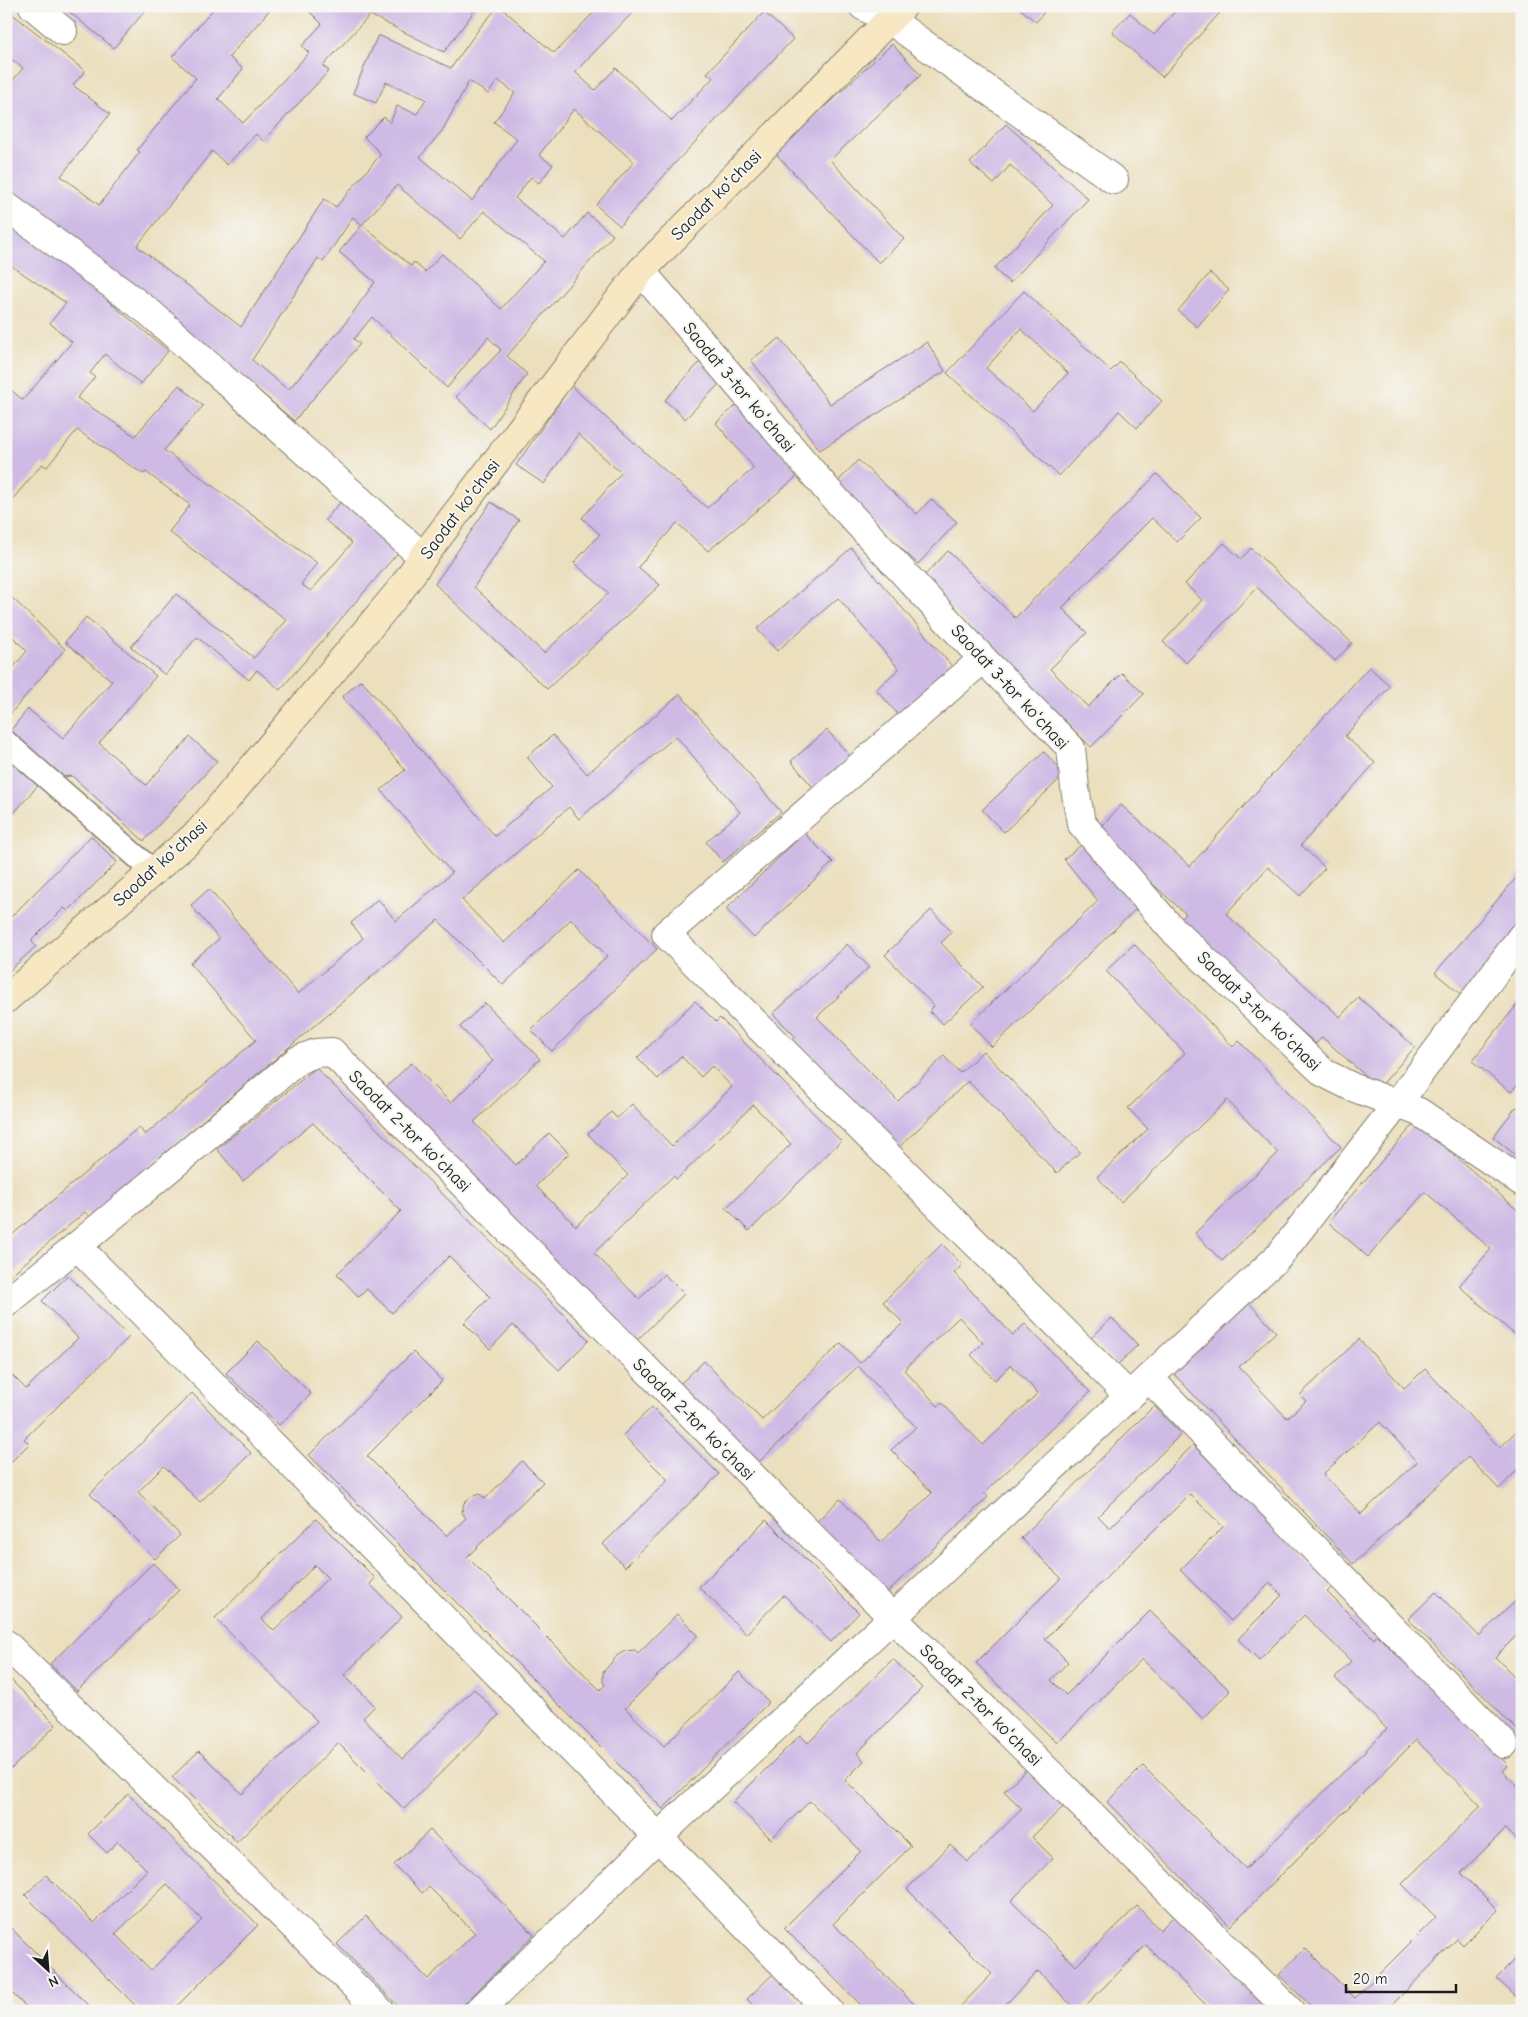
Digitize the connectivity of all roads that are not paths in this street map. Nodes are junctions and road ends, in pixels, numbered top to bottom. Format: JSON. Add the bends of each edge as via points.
{"nodes":[{"id":1,"x":33,"y":6,"type":"edge"},
{"id":2,"x":863,"y":6,"type":"edge"},
{"id":3,"x":896,"y":13,"type":"edge"},
{"id":4,"x":63,"y":30,"type":"dead end"},
{"id":5,"x":1114,"y":180,"type":"dead end"},
{"id":6,"x":6,"y":206,"type":"edge"},
{"id":7,"x":641,"y":271,"type":"junction"},
{"id":8,"x":423,"y":557,"type":"junction"},
{"id":9,"x":983,"y":658,"type":"junction"},
{"id":10,"x":6,"y":742,"type":"edge"},
{"id":11,"x":153,"y":871,"type":"junction"},
{"id":12,"x":1522,"y":936,"type":"edge"},
{"id":13,"x":6,"y":999,"type":"edge"},
{"id":14,"x":1397,"y":1104,"type":"junction"},
{"id":15,"x":1522,"y":1182,"type":"edge"},
{"id":16,"x":77,"y":1246,"type":"junction"},
{"id":17,"x":6,"y":1303,"type":"edge"},
{"id":18,"x":1149,"y":1378,"type":"junction"},
{"id":19,"x":1129,"y":1396,"type":"junction"},
{"id":20,"x":893,"y":1618,"type":"junction"},
{"id":21,"x":6,"y":1644,"type":"edge"},
{"id":22,"x":1504,"y":1744,"type":"dead end"},
{"id":23,"x":658,"y":1837,"type":"junction"},
{"id":24,"x":380,"y":2011,"type":"edge"},
{"id":25,"x":478,"y":2011,"type":"edge"},
{"id":26,"x":829,"y":2011,"type":"edge"},
{"id":27,"x":1290,"y":2011,"type":"edge"}],
"edges":[{"from":1,"to":4,"type":"street"},
{"from":2,"to":3,"type":"street"},
{"from":3,"to":5,"type":"street"},
{"from":3,"to":7,"type":"street","name":"Saodat koʻchasi"},
{"from":6,"to":8,"type":"street","via":[[149,312]]},
{"from":7,"to":8,"type":"street","name":"Saodat koʻchasi"},
{"from":7,"to":9,"type":"street","name":"Saodat 3-tor koʻchasi","via":[[830,493]]},
{"from":8,"to":11,"type":"street","name":"Saodat koʻchasi","via":[[401,589],[199,832]]},
{"from":9,"to":14,"type":"street","name":"Saodat 3-tor koʻchasi","via":[[1071,748],[1082,823],[1170,927],[1324,1074]]},
{"from":9,"to":19,"type":"street","via":[[666,934]]},
{"from":10,"to":11,"type":"lane"},
{"from":11,"to":13,"type":"street","name":"Saodat koʻchasi"},
{"from":12,"to":14,"type":"street"},
{"from":14,"to":15,"type":"street","name":"Saodat 3-tor koʻchasi","via":[[1419,1112]]},
{"from":14,"to":18,"type":"street","via":[[1279,1256]]},
{"from":16,"to":17,"type":"street"},
{"from":16,"to":20,"type":"street","name":"Saodat 2-tor koʻchasi","via":[[298,1060],[316,1053],[332,1052]]},
{"from":16,"to":23,"type":"street"},
{"from":18,"to":19,"type":"street"},
{"from":18,"to":22,"type":"street"},
{"from":19,"to":20,"type":"street"},
{"from":20,"to":23,"type":"street"},
{"from":20,"to":27,"type":"street","name":"Saodat 2-tor koʻchasi"},
{"from":21,"to":24,"type":"street"},
{"from":23,"to":25,"type":"street"},
{"from":23,"to":26,"type":"street"}]}
